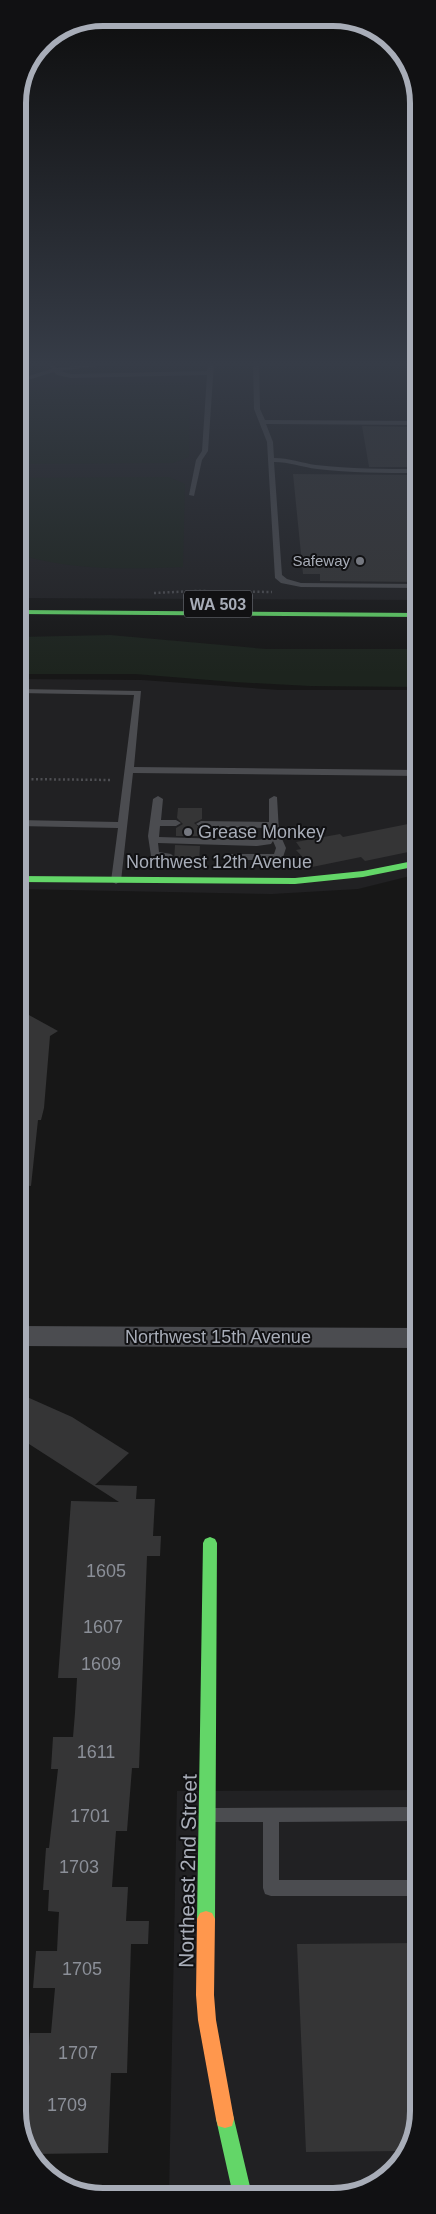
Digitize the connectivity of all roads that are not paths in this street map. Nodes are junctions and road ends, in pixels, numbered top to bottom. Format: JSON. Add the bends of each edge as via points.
{"nodes":[{"id":1,"x":198,"y":466,"type":"edge"},
{"id":2,"x":271,"y":466,"type":"edge"},
{"id":3,"x":312,"y":466,"type":"edge"},
{"id":4,"x":410,"y":471,"type":"edge"},
{"id":5,"x":192,"y":495,"type":"dead end"},
{"id":6,"x":410,"y":586,"type":"edge"},
{"id":7,"x":26,"y":604,"type":"edge"},
{"id":8,"x":410,"y":604,"type":"edge"},
{"id":9,"x":26,"y":612,"type":"edge"},
{"id":10,"x":410,"y":615,"type":"edge"},
{"id":11,"x":26,"y":692,"type":"edge"},
{"id":12,"x":129,"y":770,"type":"junction"},
{"id":13,"x":410,"y":773,"type":"edge"},
{"id":14,"x":158,"y":799,"type":"dead end"},
{"id":15,"x":274,"y":799,"type":"dead end"},
{"id":16,"x":26,"y":823,"type":"edge"},
{"id":17,"x":155,"y":823,"type":"junction"},
{"id":18,"x":176,"y":823,"type":"dead end"},
{"id":19,"x":201,"y":824,"type":"dead end"},
{"id":20,"x":122,"y":825,"type":"junction"},
{"id":21,"x":275,"y":828,"type":"junction"},
{"id":22,"x":154,"y":836,"type":"junction"},
{"id":23,"x":168,"y":856,"type":"dead end"},
{"id":24,"x":231,"y":857,"type":"dead end"},
{"id":25,"x":410,"y":865,"type":"edge"},
{"id":26,"x":26,"y":880,"type":"edge"},
{"id":27,"x":116,"y":881,"type":"junction"},
{"id":28,"x":26,"y":1336,"type":"edge"},
{"id":29,"x":410,"y":1338,"type":"edge"},
{"id":30,"x":210,"y":1543,"type":"dead end"},
{"id":31,"x":410,"y":1814,"type":"edge"},
{"id":32,"x":207,"y":1815,"type":"junction"},
{"id":33,"x":271,"y":1815,"type":"junction"},
{"id":34,"x":410,"y":1888,"type":"edge"},
{"id":35,"x":241,"y":2188,"type":"edge"}],
"edges":[{"from":1,"to":5,"type":"lane"},
{"from":2,"to":6,"type":"lane","via":[[280,579],[301,585]]},
{"from":3,"to":4,"type":"lane"},
{"from":7,"to":8,"type":"main road","number":"WA 503"},
{"from":9,"to":10,"type":"main road","number":"WA 503"},
{"from":11,"to":12,"type":"lane","via":[[138,693]]},
{"from":12,"to":13,"type":"lane"},
{"from":12,"to":20,"type":"lane"},
{"from":14,"to":17,"type":"lane"},
{"from":15,"to":21,"type":"lane"},
{"from":16,"to":20,"type":"lane"},
{"from":17,"to":18,"type":"lane"},
{"from":17,"to":22,"type":"lane"},
{"from":19,"to":21,"type":"lane"},
{"from":20,"to":27,"type":"lane"},
{"from":21,"to":22,"type":"lane","via":[[268,842],[257,843],[161,841],[154,840]]},
{"from":21,"to":24,"type":"lane","via":[[281,848],[278,856]]},
{"from":22,"to":23,"type":"lane","via":[[154,854]]},
{"from":25,"to":27,"type":"main road","name":"Northwest 12th Avenue","via":[[363,874],[295,881]]},
{"from":26,"to":27,"type":"main road","name":"Northwest 12th Avenue"},
{"from":28,"to":29,"type":"street","name":"Northwest 15th Avenue"},
{"from":30,"to":32,"type":"main road","name":"Northeast 2nd Street"},
{"from":31,"to":33,"type":"lane"},
{"from":32,"to":33,"type":"lane"},
{"from":32,"to":35,"type":"main road","name":"Northeast 2nd Street","via":[[205,1995],[208,2032]]},
{"from":33,"to":34,"type":"lane","via":[[271,1888]]}]}
